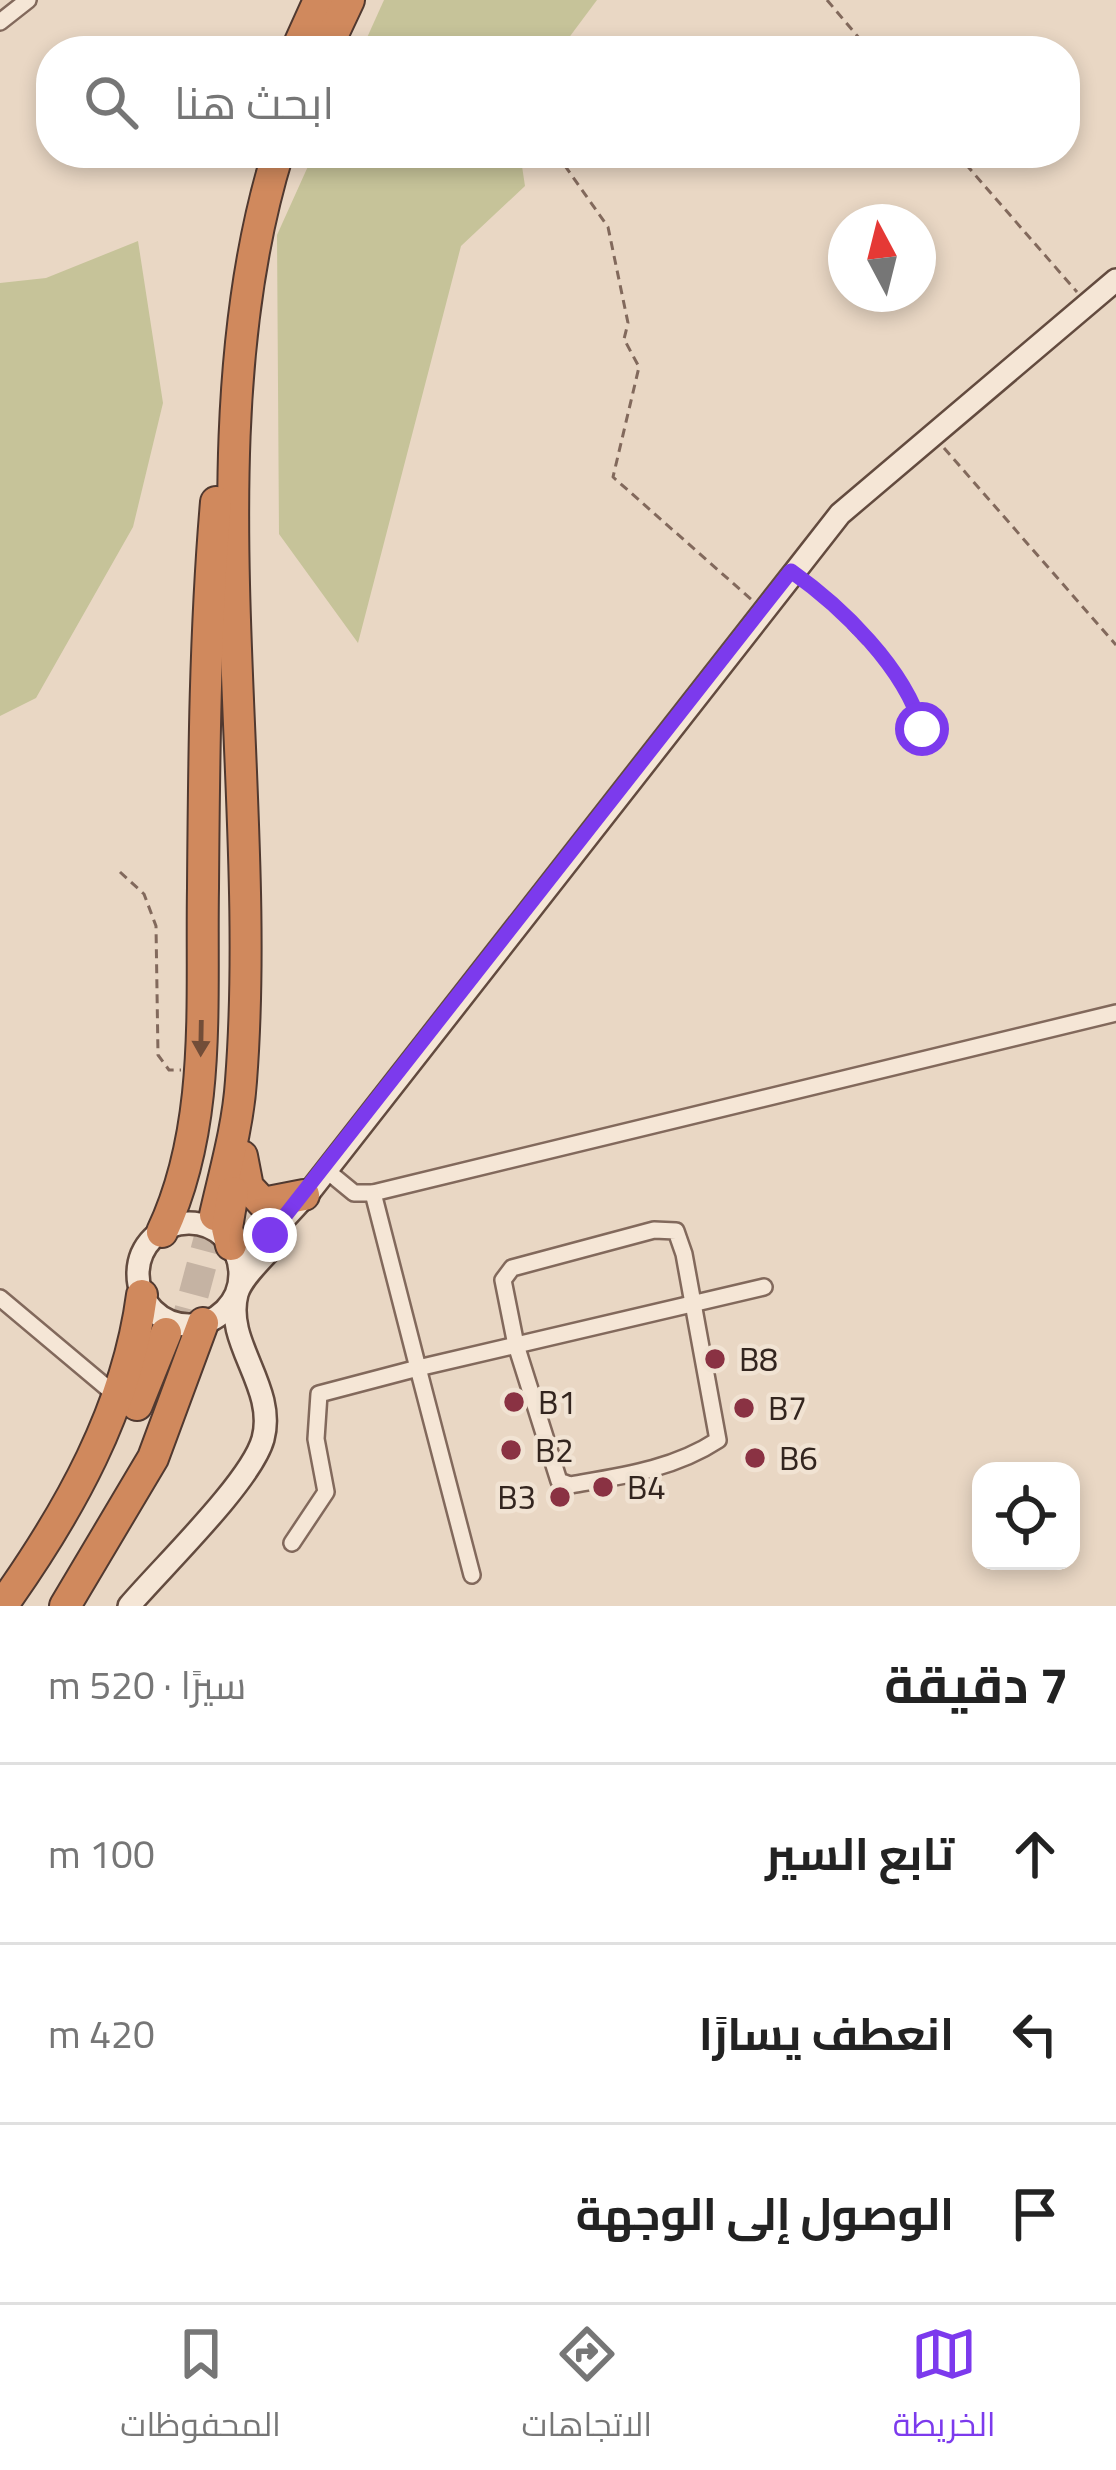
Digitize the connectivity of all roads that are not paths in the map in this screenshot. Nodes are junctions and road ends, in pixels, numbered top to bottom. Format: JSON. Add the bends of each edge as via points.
{"nodes":[{"id":1,"x":28,"y":0,"type":"edge"},
{"id":2,"x":319,"y":0,"type":"edge"},
{"id":3,"x":349,"y":0,"type":"edge"},
{"id":4,"x":0,"y":22,"type":"edge"},
{"id":5,"x":303,"y":36,"type":"edge"},
{"id":6,"x":333,"y":36,"type":"edge"},
{"id":7,"x":253,"y":168,"type":"edge"},
{"id":8,"x":274,"y":168,"type":"edge"},
{"id":9,"x":1116,"y":280,"type":"edge"},
{"id":10,"x":237,"y":473,"type":"junction"},
{"id":11,"x":216,"y":502,"type":"junction"},
{"id":12,"x":1116,"y":1013,"type":"edge"},
{"id":13,"x":241,"y":1142,"type":"junction"},
{"id":14,"x":326,"y":1170,"type":"junction"},
{"id":15,"x":307,"y":1192,"type":"junction"},
{"id":16,"x":373,"y":1193,"type":"junction"},
{"id":17,"x":162,"y":1232,"type":"junction"},
{"id":18,"x":234,"y":1250,"type":"junction"},
{"id":19,"x":764,"y":1287,"type":"dead end"},
{"id":20,"x":237,"y":1292,"type":"junction"},
{"id":21,"x":142,"y":1294,"type":"junction"},
{"id":22,"x":0,"y":1298,"type":"edge"},
{"id":23,"x":694,"y":1304,"type":"junction"},
{"id":24,"x":184,"y":1331,"type":"junction"},
{"id":25,"x":515,"y":1346,"type":"junction"},
{"id":26,"x":418,"y":1368,"type":"junction"},
{"id":27,"x":261,"y":1394,"type":"junction"},
{"id":28,"x":118,"y":1397,"type":"junction"},
{"id":29,"x":292,"y":1543,"type":"dead end"},
{"id":30,"x":472,"y":1575,"type":"dead end"},
{"id":31,"x":2,"y":1606,"type":"edge"},
{"id":32,"x":20,"y":1606,"type":"edge"},
{"id":33,"x":47,"y":1606,"type":"edge"},
{"id":34,"x":65,"y":1606,"type":"edge"},
{"id":35,"x":129,"y":1606,"type":"edge"}],
"edges":[{"from":1,"to":4,"type":"street"},
{"from":2,"to":5,"type":"highway"},
{"from":3,"to":6,"type":"highway"},
{"from":7,"to":11,"type":"highway","via":[[227,310]]},
{"from":8,"to":10,"type":"highway","via":[[243,323]]},
{"from":9,"to":14,"type":"main road","via":[[875,479],[791,571]]},
{"from":10,"to":11,"type":"highway","via":[[241,1083],[207,1214],[225,1054]]},
{"from":10,"to":13,"type":"highway","via":[[259,758],[256,984]]},
{"from":11,"to":17,"type":"highway","one_way":true,"via":[[206,617],[200,1072],[182,1190]]},
{"from":12,"to":16,"type":"street"},
{"from":13,"to":15,"type":"highway","via":[[255,1196],[272,1204]]},
{"from":13,"to":18,"type":"highway","via":[[227,1221]]},
{"from":14,"to":15,"type":"main road"},
{"from":14,"to":16,"type":"street","via":[[354,1193]]},
{"from":15,"to":18,"type":"main road","via":[[263,1242]]},
{"from":15,"to":20,"type":"main road"},
{"from":16,"to":26,"type":"street"},
{"from":17,"to":18,"type":"main road","via":[[199,1225]]},
{"from":17,"to":21,"type":"main road","via":[[139,1266]]},
{"from":18,"to":20,"type":"main road"},
{"from":19,"to":23,"type":"street"},
{"from":20,"to":24,"type":"main road","via":[[224,1312]]},
{"from":20,"to":27,"type":"main road","via":[[238,1329]]},
{"from":21,"to":24,"type":"main road"},
{"from":21,"to":28,"type":"highway"},
{"from":22,"to":28,"type":"street"},
{"from":23,"to":25,"type":"street"},
{"from":23,"to":25,"type":"street","via":[[676,1231],[654,1230],[512,1268],[502,1290]]},
{"from":23,"to":25,"type":"street","via":[[718,1440],[645,1472],[559,1481]]},
{"from":24,"to":27,"type":"main road","via":[[229,1341]]},
{"from":24,"to":32,"type":"highway"},
{"from":24,"to":33,"type":"highway","via":[[124,1488]]},
{"from":24,"to":34,"type":"highway","via":[[153,1458]]},
{"from":25,"to":26,"type":"street"},
{"from":26,"to":29,"type":"street","via":[[319,1394],[316,1439],[326,1492]]},
{"from":26,"to":30,"type":"street"},
{"from":27,"to":35,"type":"main road","via":[[264,1433],[256,1455]]},
{"from":28,"to":31,"type":"highway","via":[[76,1487]]}]}
